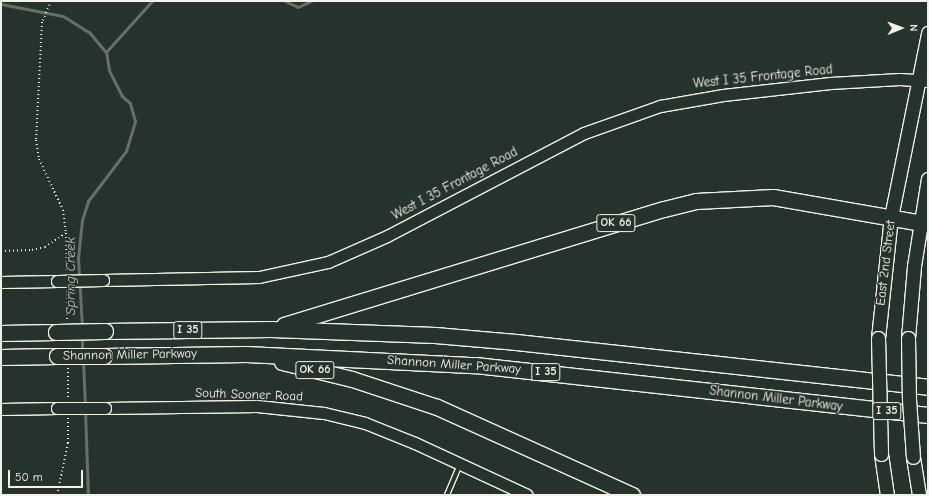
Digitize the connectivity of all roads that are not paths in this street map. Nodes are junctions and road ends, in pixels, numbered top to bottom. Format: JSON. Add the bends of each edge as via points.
{"nodes":[{"id":1,"x":928,"y":33,"type":"edge"},
{"id":2,"x":923,"y":80,"type":"edge"},
{"id":3,"x":928,"y":179,"type":"edge"},
{"id":4,"x":891,"y":217,"type":"junction"},
{"id":5,"x":924,"y":223,"type":"edge"},
{"id":6,"x":1,"y":282,"type":"edge"},
{"id":7,"x":271,"y":329,"type":"junction"},
{"id":8,"x":1,"y":333,"type":"edge"},
{"id":9,"x":246,"y":354,"type":"junction"},
{"id":10,"x":1,"y":357,"type":"edge"},
{"id":11,"x":928,"y":387,"type":"edge"},
{"id":12,"x":1,"y":409,"type":"edge"},
{"id":13,"x":928,"y":415,"type":"edge"},
{"id":14,"x":460,"y":464,"type":"junction"},
{"id":15,"x":447,"y":495,"type":"edge"},
{"id":16,"x":527,"y":495,"type":"edge"},
{"id":17,"x":632,"y":495,"type":"edge"},
{"id":18,"x":887,"y":495,"type":"edge"},
{"id":19,"x":919,"y":495,"type":"edge"}],
"edges":[{"from":1,"to":2,"type":"main road","name":"East 2nd Street"},
{"from":2,"to":4,"type":"main road","name":"East 2nd Street"},
{"from":2,"to":6,"type":"street","name":"West I 35 Frontage Road","bridge":true,"via":[[830,83],[693,99],[653,108],[584,133],[544,152],[359,250],[293,271],[228,279]]},
{"from":3,"to":5,"type":"main road"},
{"from":4,"to":5,"type":"highway","number":"OK 66"},
{"from":4,"to":7,"type":"highway","number":"OK 66","via":[[773,197],[696,201],[664,208]]},
{"from":4,"to":18,"type":"main road","name":"East 2nd Street","bridge":true,"via":[[878,338],[881,454]]},
{"from":5,"to":19,"type":"main road","bridge":true,"via":[[908,338],[913,457]]},
{"from":7,"to":8,"type":"highway","name":"Shannon Miller Parkway","number":"I 35","bridge":true,"via":[[105,332],[61,329]]},
{"from":7,"to":11,"type":"highway","name":"Shannon Miller Parkway","number":"I 35","via":[[435,335],[516,342]]},
{"from":9,"to":10,"type":"highway","name":"Shannon Miller Parkway","number":"I 35","bridge":true,"via":[[104,356],[62,360]]},
{"from":9,"to":13,"type":"highway","name":"Shannon Miller Parkway","number":"I 35","via":[[475,365]]},
{"from":9,"to":17,"type":"highway","number":"OK 66","via":[[352,379],[437,407]]},
{"from":12,"to":14,"type":"street","name":"South Sooner Road","bridge":true,"via":[[256,406],[317,412],[365,423]]},
{"from":14,"to":15,"type":"lane"},
{"from":14,"to":16,"type":"street","name":"South Sooner Road"}]}
